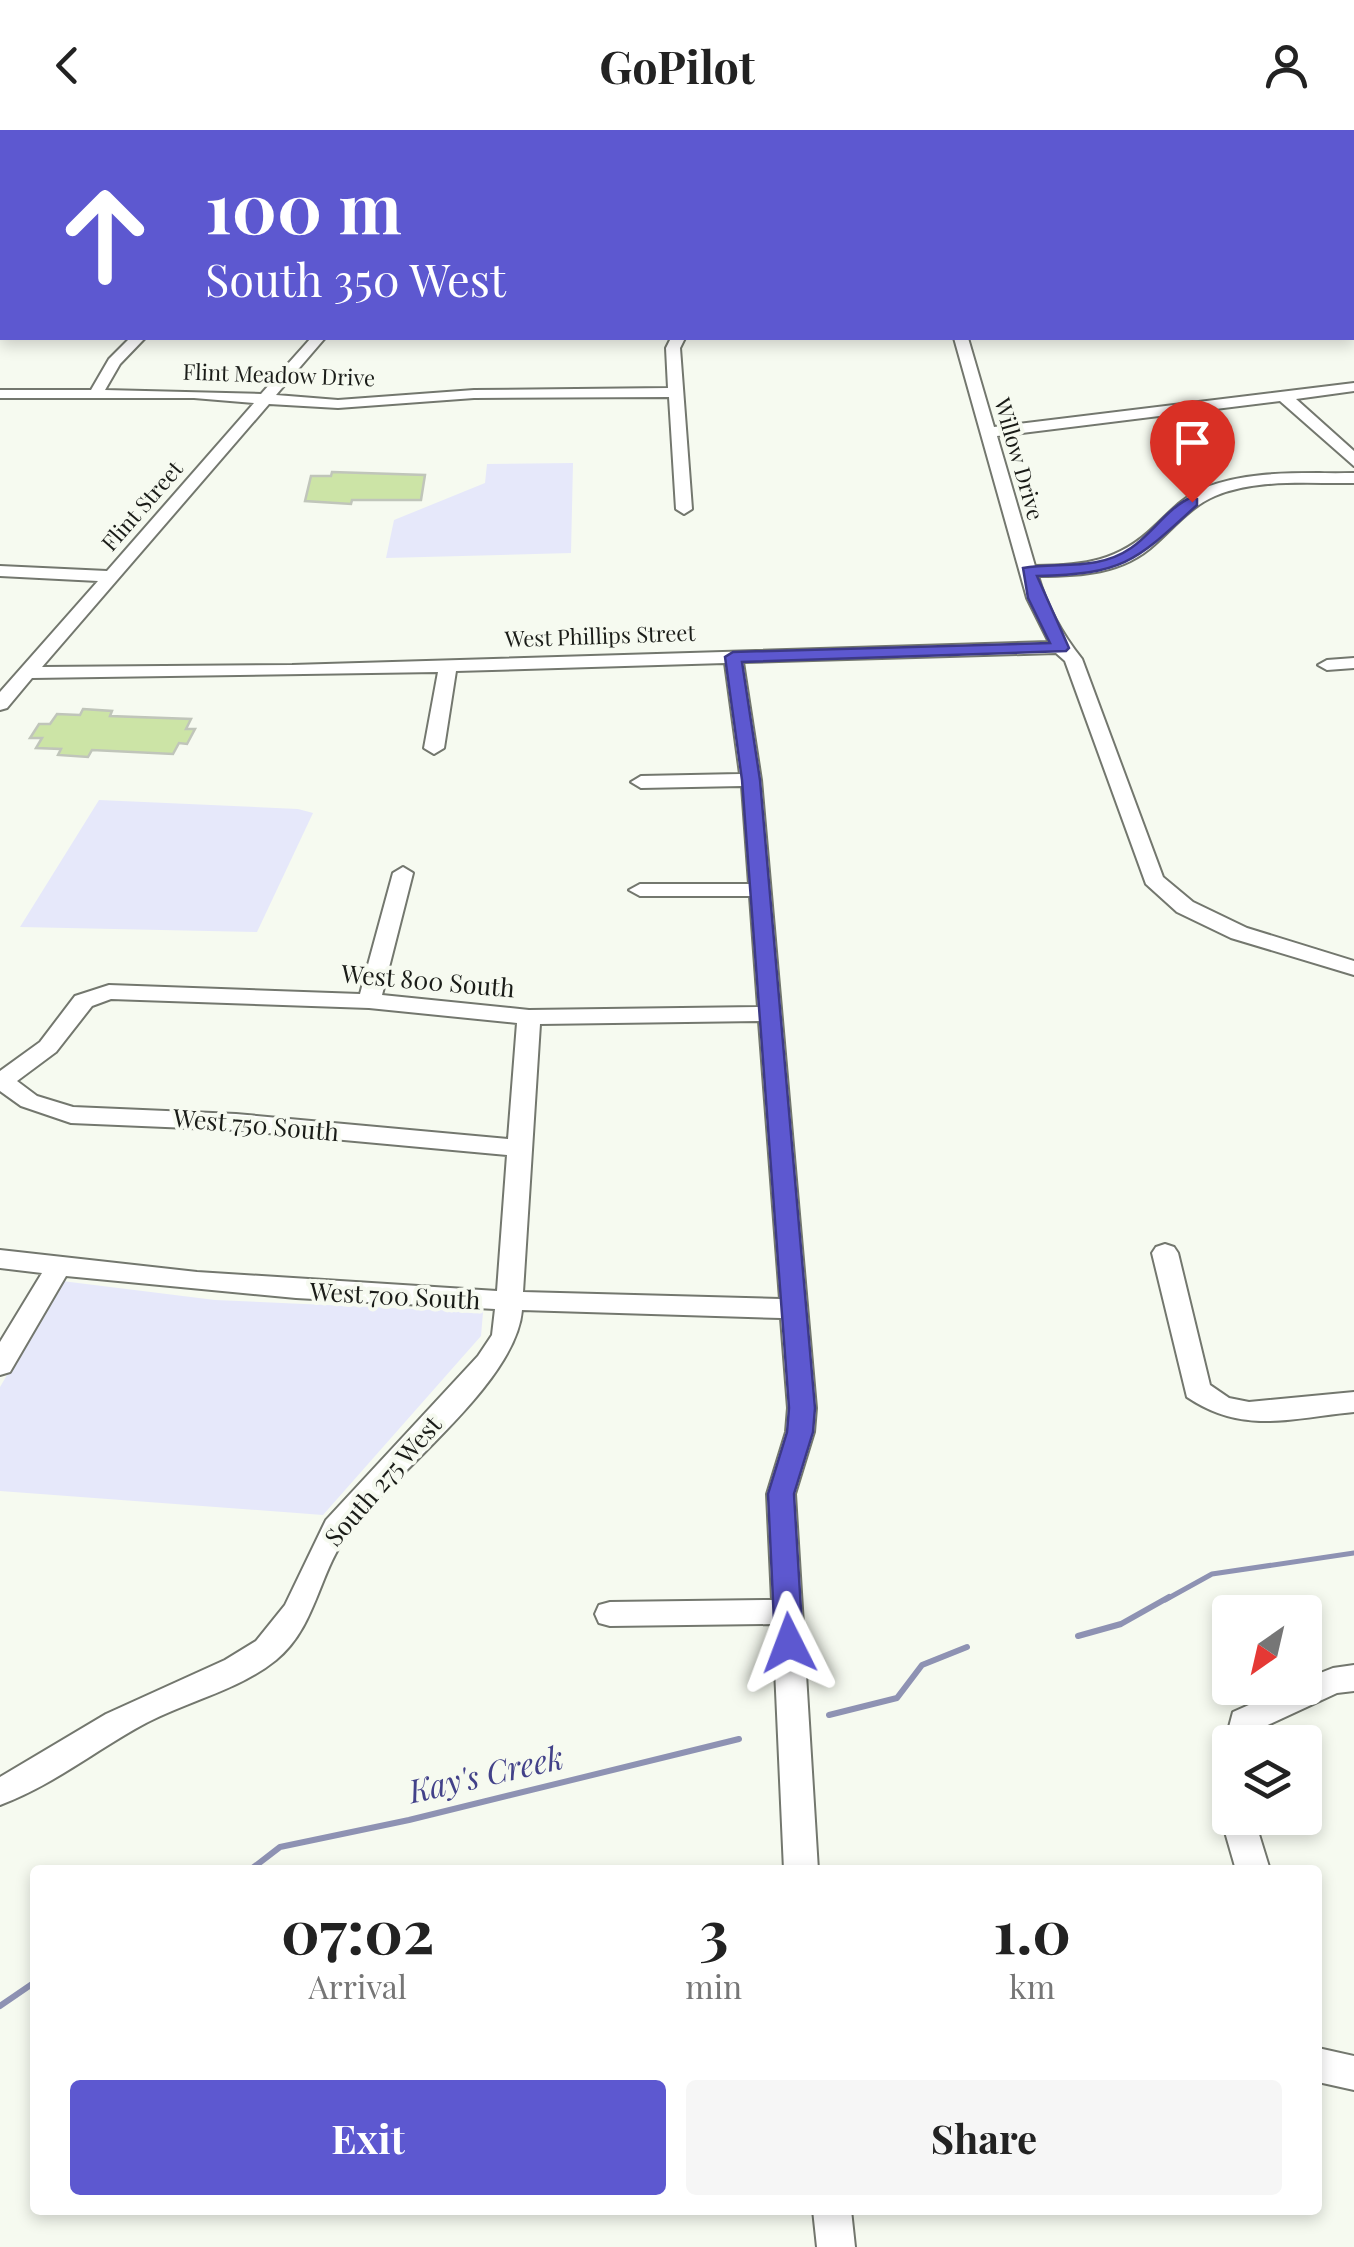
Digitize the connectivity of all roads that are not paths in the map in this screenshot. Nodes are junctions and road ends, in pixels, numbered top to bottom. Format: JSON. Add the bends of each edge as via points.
{"nodes":[{"id":1,"x":136,"y":340,"type":"edge"},
{"id":2,"x":316,"y":340,"type":"edge"},
{"id":3,"x":677,"y":340,"type":"edge"},
{"id":4,"x":962,"y":340,"type":"edge"},
{"id":5,"x":1354,"y":386,"type":"edge"},
{"id":6,"x":676,"y":392,"type":"junction"},
{"id":7,"x":0,"y":394,"type":"edge"},
{"id":8,"x":96,"y":394,"type":"junction"},
{"id":9,"x":1283,"y":396,"type":"junction"},
{"id":10,"x":265,"y":400,"type":"junction"},
{"id":11,"x":988,"y":432,"type":"junction"},
{"id":12,"x":1354,"y":462,"type":"edge"},
{"id":13,"x":1354,"y":478,"type":"edge"},
{"id":14,"x":684,"y":510,"type":"dead end"},
{"id":15,"x":0,"y":571,"type":"edge"},
{"id":16,"x":1028,"y":572,"type":"junction"},
{"id":17,"x":111,"y":576,"type":"junction"},
{"id":18,"x":1060,"y":648,"type":"junction"},
{"id":19,"x":733,"y":657,"type":"junction"},
{"id":20,"x":448,"y":666,"type":"junction"},
{"id":21,"x":27,"y":673,"type":"junction"},
{"id":22,"x":0,"y":704,"type":"edge"},
{"id":23,"x":434,"y":748,"type":"dead end"},
{"id":24,"x":751,"y":780,"type":"junction"},
{"id":25,"x":641,"y":782,"type":"dead end"},
{"id":26,"x":403,"y":873,"type":"dead end"},
{"id":27,"x":640,"y":890,"type":"dead end"},
{"id":28,"x":760,"y":890,"type":"junction"},
{"id":29,"x":1354,"y":968,"type":"edge"},
{"id":30,"x":369,"y":1001,"type":"junction"},
{"id":31,"x":771,"y":1014,"type":"junction"},
{"id":32,"x":529,"y":1016,"type":"junction"},
{"id":33,"x":1,"y":1081,"type":"edge"},
{"id":34,"x":518,"y":1148,"type":"junction"},
{"id":35,"x":1164,"y":1253,"type":"dead end"},
{"id":36,"x":0,"y":1259,"type":"edge"},
{"id":37,"x":60,"y":1268,"type":"junction"},
{"id":38,"x":510,"y":1301,"type":"junction"},
{"id":39,"x":792,"y":1308,"type":"junction"},
{"id":40,"x":0,"y":1365,"type":"edge"},
{"id":41,"x":1354,"y":1402,"type":"edge"},
{"id":42,"x":787,"y":1612,"type":"junction"},
{"id":43,"x":610,"y":1614,"type":"dead end"},
{"id":44,"x":1354,"y":1678,"type":"edge"},
{"id":45,"x":1254,"y":1725,"type":"edge"},
{"id":46,"x":0,"y":1791,"type":"edge"},
{"id":47,"x":1243,"y":1835,"type":"edge"},
{"id":48,"x":801,"y":1865,"type":"edge"},
{"id":49,"x":1251,"y":1865,"type":"edge"},
{"id":50,"x":1322,"y":2066,"type":"edge"},
{"id":51,"x":1354,"y":2073,"type":"edge"},
{"id":52,"x":833,"y":2215,"type":"edge"},
{"id":53,"x":836,"y":2247,"type":"edge"}],
"edges":[{"from":1,"to":8,"type":"street"},
{"from":2,"to":10,"type":"street","name":"Flint Street"},
{"from":3,"to":6,"type":"street"},
{"from":4,"to":11,"type":"street","name":"Willow Drive"},
{"from":5,"to":9,"type":"street"},
{"from":6,"to":10,"type":"street","name":"Flint Meadow Drive","via":[[474,394],[338,404]]},
{"from":6,"to":14,"type":"street"},
{"from":7,"to":8,"type":"street","name":"Flint Meadow Drive"},
{"from":8,"to":10,"type":"street","name":"Flint Meadow Drive"},
{"from":9,"to":11,"type":"street"},
{"from":9,"to":12,"type":"street"},
{"from":10,"to":17,"type":"street","name":"Flint Street"},
{"from":11,"to":16,"type":"street","name":"Willow Drive"},
{"from":13,"to":16,"type":"street","via":[[1226,487],[1192,502],[1118,562]]},
{"from":15,"to":17,"type":"street"},
{"from":16,"to":18,"type":"street","name":"Willow Drive"},
{"from":17,"to":21,"type":"street","name":"Flint Street"},
{"from":18,"to":19,"type":"street","name":"West Phillips Street"},
{"from":18,"to":29,"type":"street","via":[[1072,659],[1154,880],[1185,908],[1239,933]]},
{"from":19,"to":20,"type":"street","name":"West Phillips Street"},
{"from":19,"to":24,"type":"street"},
{"from":20,"to":21,"type":"street","name":"West Phillips Street"},
{"from":20,"to":23,"type":"street"},
{"from":21,"to":22,"type":"street","name":"Flint Street"},
{"from":24,"to":25,"type":"street"},
{"from":24,"to":28,"type":"street"},
{"from":26,"to":30,"type":"street"},
{"from":27,"to":28,"type":"street"},
{"from":28,"to":31,"type":"street"},
{"from":30,"to":32,"type":"street","name":"West 800 South"},
{"from":30,"to":33,"type":"street","name":"West 800 South","via":[[109,992],[83,1001],[42,1055]]},
{"from":31,"to":32,"type":"street","name":"West 800 South"},
{"from":31,"to":39,"type":"street"},
{"from":32,"to":34,"type":"street","name":"South 275 West"},
{"from":33,"to":34,"type":"street","name":"West 750 South","via":[[29,1101],[72,1115],[236,1122]]},
{"from":34,"to":38,"type":"street","name":"South 275 West"},
{"from":35,"to":41,"type":"street","via":[[1197,1390],[1222,1407],[1249,1412]]},
{"from":36,"to":37,"type":"street","name":"West 700 South"},
{"from":37,"to":38,"type":"street","name":"West 700 South","via":[[216,1286]]},
{"from":37,"to":40,"type":"street"},
{"from":38,"to":39,"type":"street","name":"West 700 South"},
{"from":38,"to":46,"type":"street","name":"South 275 West","via":[[504,1336],[488,1363],[336,1528],[290,1622],[260,1656],[106,1728]]},
{"from":39,"to":42,"type":"street","via":[[802,1408],[781,1494]]},
{"from":42,"to":43,"type":"street"},
{"from":42,"to":48,"type":"street"},
{"from":44,"to":45,"type":"street","via":[[1333,1681]]},
{"from":47,"to":49,"type":"street"},
{"from":50,"to":51,"type":"street"},
{"from":52,"to":53,"type":"street"}]}
